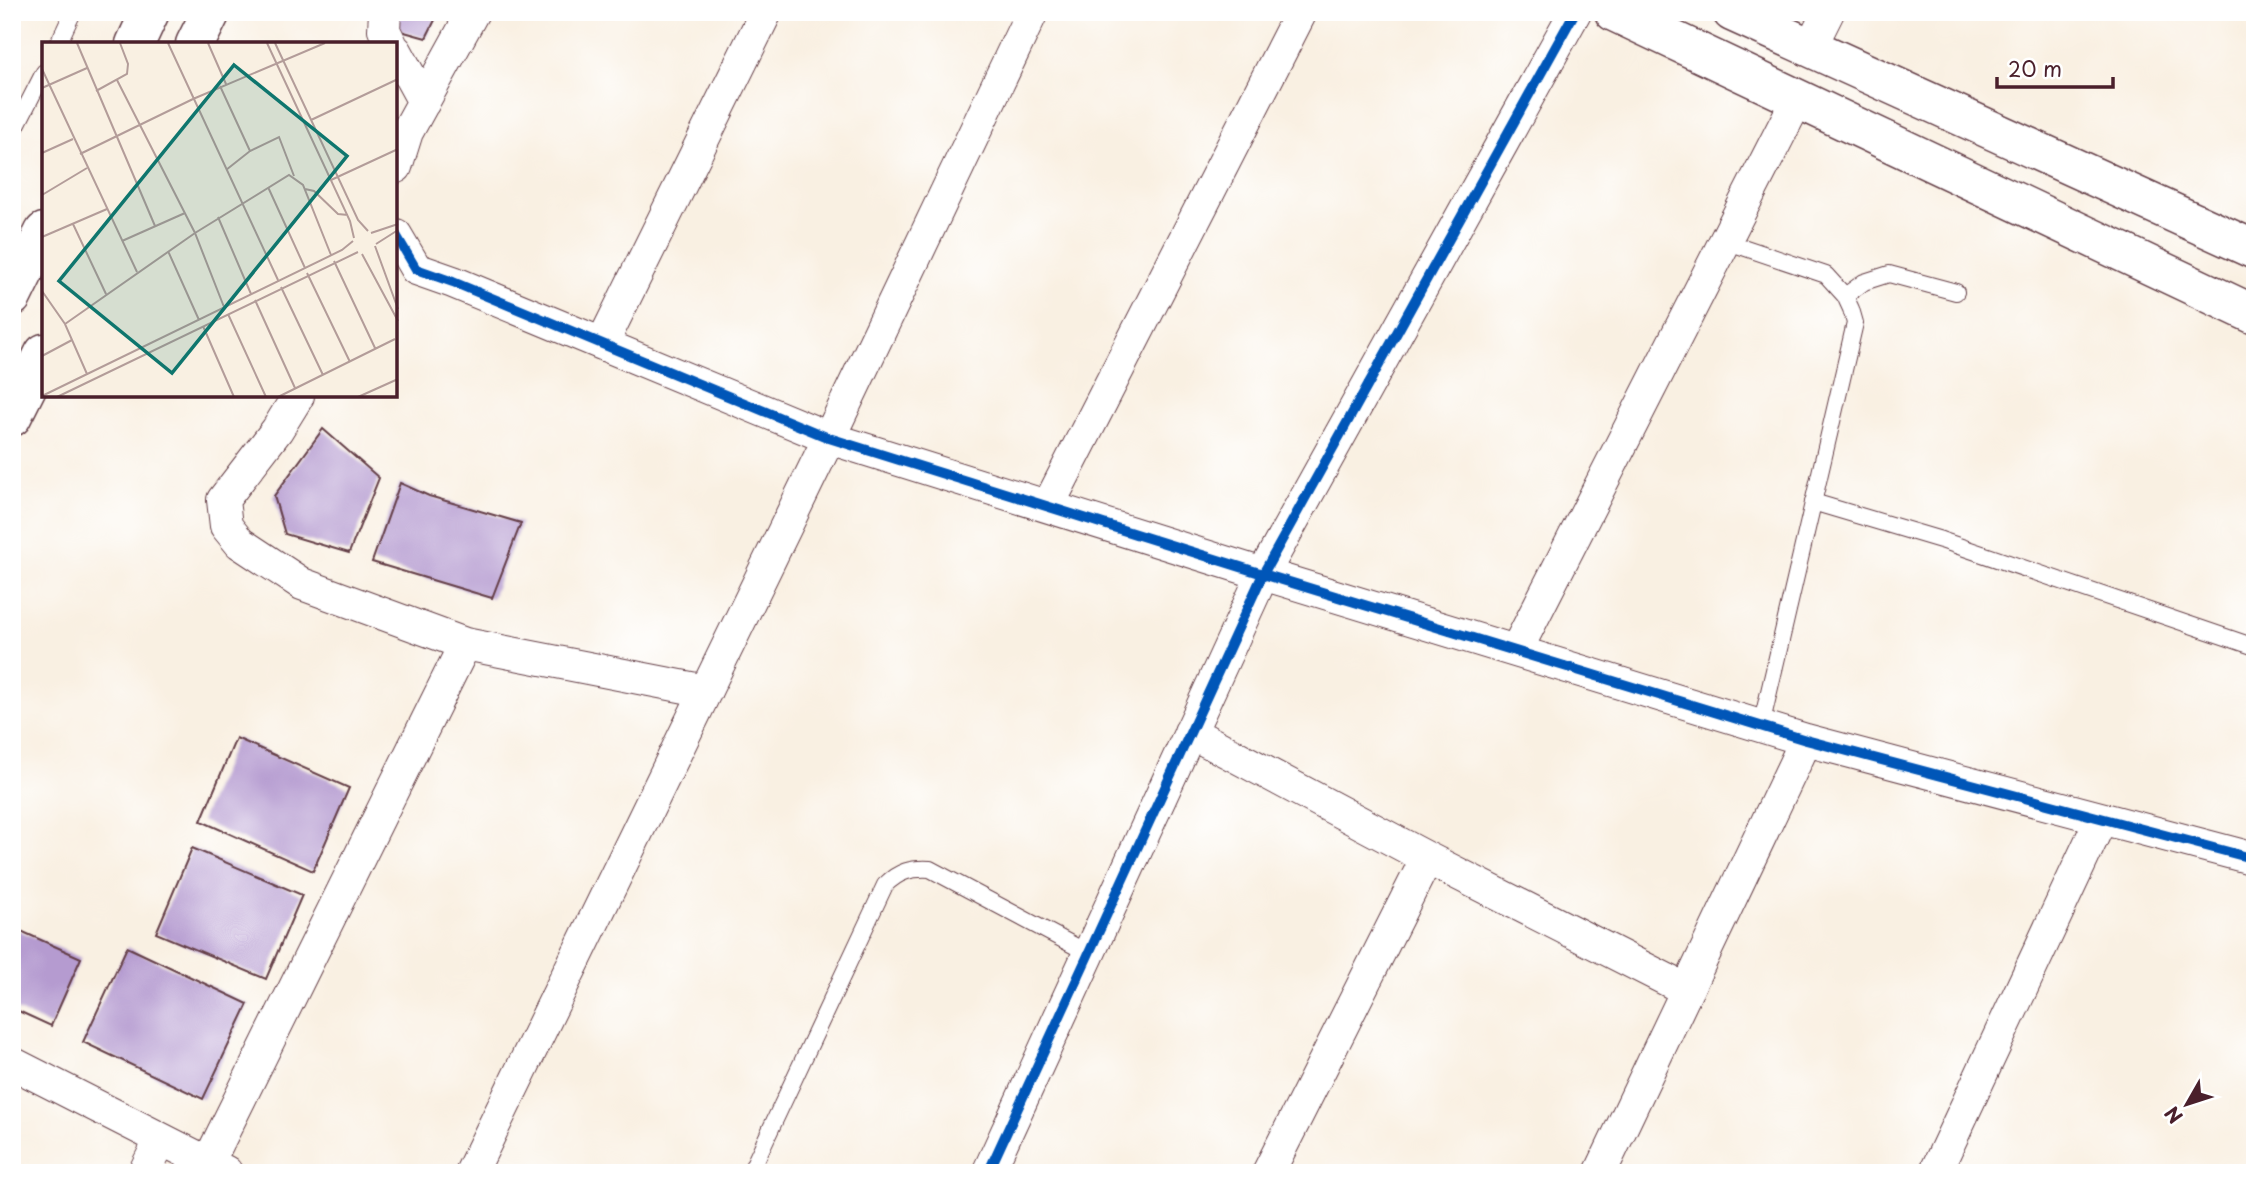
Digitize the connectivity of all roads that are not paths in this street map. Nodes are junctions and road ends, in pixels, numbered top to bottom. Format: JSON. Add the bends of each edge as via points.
{"nodes":[{"id":1,"x":73,"y":12,"type":"edge"},
{"id":2,"x":150,"y":12,"type":"edge"},
{"id":3,"x":211,"y":12,"type":"edge"},
{"id":4,"x":386,"y":12,"type":"edge"},
{"id":5,"x":474,"y":12,"type":"edge"},
{"id":6,"x":766,"y":12,"type":"edge"},
{"id":7,"x":1032,"y":12,"type":"edge"},
{"id":8,"x":1301,"y":12,"type":"edge"},
{"id":9,"x":1575,"y":12,"type":"edge"},
{"id":10,"x":1614,"y":12,"type":"edge"},
{"id":11,"x":1732,"y":12,"type":"edge"},
{"id":12,"x":1828,"y":12,"type":"edge"},
{"id":13,"x":59,"y":42,"type":"edge"},
{"id":14,"x":136,"y":42,"type":"edge"},
{"id":15,"x":196,"y":42,"type":"edge"},
{"id":16,"x":390,"y":42,"type":"edge"},
{"id":17,"x":1810,"y":48,"type":"junction"},
{"id":18,"x":397,"y":53,"type":"edge"},
{"id":19,"x":42,"y":76,"type":"edge"},
{"id":20,"x":1798,"y":98,"type":"junction"},
{"id":21,"x":424,"y":102,"type":"junction"},
{"id":22,"x":12,"y":135,"type":"edge"},
{"id":23,"x":397,"y":164,"type":"edge"},
{"id":24,"x":42,"y":236,"type":"edge"},
{"id":25,"x":397,"y":237,"type":"edge"},
{"id":26,"x":1725,"y":241,"type":"junction"},
{"id":27,"x":2255,"y":250,"type":"edge"},
{"id":28,"x":1956,"y":292,"type":"dead end"},
{"id":29,"x":12,"y":296,"type":"edge"},
{"id":30,"x":1845,"y":296,"type":"junction"},
{"id":31,"x":2255,"y":315,"type":"edge"},
{"id":32,"x":602,"y":344,"type":"junction"},
{"id":33,"x":42,"y":357,"type":"edge"},
{"id":34,"x":297,"y":397,"type":"edge"},
{"id":35,"x":12,"y":417,"type":"edge"},
{"id":36,"x":829,"y":438,"type":"junction"},
{"id":37,"x":1813,"y":502,"type":"junction"},
{"id":38,"x":1048,"y":506,"type":"junction"},
{"id":39,"x":1263,"y":574,"type":"junction"},
{"id":40,"x":465,"y":643,"type":"junction"},
{"id":41,"x":2255,"y":647,"type":"edge"},
{"id":42,"x":1516,"y":651,"type":"junction"},
{"id":43,"x":706,"y":691,"type":"junction"},
{"id":44,"x":1761,"y":726,"type":"junction"},
{"id":45,"x":1190,"y":733,"type":"junction"},
{"id":46,"x":1806,"y":740,"type":"junction"},
{"id":47,"x":2101,"y":819,"type":"junction"},
{"id":48,"x":1427,"y":858,"type":"junction"},
{"id":49,"x":2255,"y":859,"type":"edge"},
{"id":50,"x":1088,"y":954,"type":"junction"},
{"id":51,"x":1687,"y":990,"type":"junction"},
{"id":52,"x":12,"y":1063,"type":"edge"},
{"id":53,"x":161,"y":1139,"type":"junction"},
{"id":54,"x":218,"y":1168,"type":"edge"},
{"id":55,"x":144,"y":1173,"type":"edge"},
{"id":56,"x":471,"y":1173,"type":"edge"},
{"id":57,"x":750,"y":1173,"type":"edge"},
{"id":58,"x":988,"y":1173,"type":"edge"},
{"id":59,"x":1268,"y":1173,"type":"edge"},
{"id":60,"x":1600,"y":1173,"type":"edge"},
{"id":61,"x":1935,"y":1173,"type":"edge"}],
"edges":[{"from":1,"to":13,"type":"lane"},
{"from":2,"to":14,"type":"main road"},
{"from":3,"to":15,"type":"main road"},
{"from":4,"to":16,"type":"street","via":[[384,30]]},
{"from":5,"to":21,"type":"street"},
{"from":6,"to":32,"type":"street"},
{"from":7,"to":36,"type":"street"},
{"from":8,"to":38,"type":"street"},
{"from":9,"to":39,"type":"street"},
{"from":10,"to":20,"type":"main road"},
{"from":11,"to":17,"type":"main road"},
{"from":12,"to":17,"type":"street"},
{"from":17,"to":27,"type":"main road"},
{"from":18,"to":21,"type":"street"},
{"from":19,"to":22,"type":"lane"},
{"from":20,"to":26,"type":"street"},
{"from":20,"to":31,"type":"main road"},
{"from":21,"to":23,"type":"street","via":[[407,132]]},
{"from":24,"to":29,"type":"main road"},
{"from":25,"to":32,"type":"street","via":[[416,269]]},
{"from":26,"to":30,"type":"lane","via":[[1826,275]]},
{"from":26,"to":42,"type":"street"},
{"from":28,"to":30,"type":"lane","via":[[1889,274],[1864,282]]},
{"from":30,"to":37,"type":"lane","via":[[1854,323]]},
{"from":32,"to":36,"type":"street"},
{"from":33,"to":35,"type":"main road"},
{"from":34,"to":40,"type":"street","via":[[223,500],[226,526],[240,543],[302,584]]},
{"from":36,"to":38,"type":"street"},
{"from":36,"to":43,"type":"street"},
{"from":37,"to":41,"type":"lane","via":[[1941,540]]},
{"from":37,"to":44,"type":"lane"},
{"from":38,"to":39,"type":"street"},
{"from":39,"to":42,"type":"street"},
{"from":39,"to":45,"type":"street"},
{"from":40,"to":43,"type":"street"},
{"from":40,"to":54,"type":"street"},
{"from":42,"to":44,"type":"street"},
{"from":43,"to":56,"type":"street"},
{"from":44,"to":46,"type":"street"},
{"from":45,"to":48,"type":"street"},
{"from":45,"to":50,"type":"street"},
{"from":46,"to":47,"type":"street"},
{"from":46,"to":51,"type":"street"},
{"from":47,"to":49,"type":"street"},
{"from":47,"to":61,"type":"street"},
{"from":48,"to":51,"type":"street"},
{"from":48,"to":59,"type":"street"},
{"from":50,"to":57,"type":"lane","via":[[930,869],[901,872],[885,885]]},
{"from":50,"to":58,"type":"street"},
{"from":51,"to":60,"type":"street"},
{"from":52,"to":53,"type":"street"},
{"from":53,"to":54,"type":"street"},
{"from":53,"to":55,"type":"street"}]}
